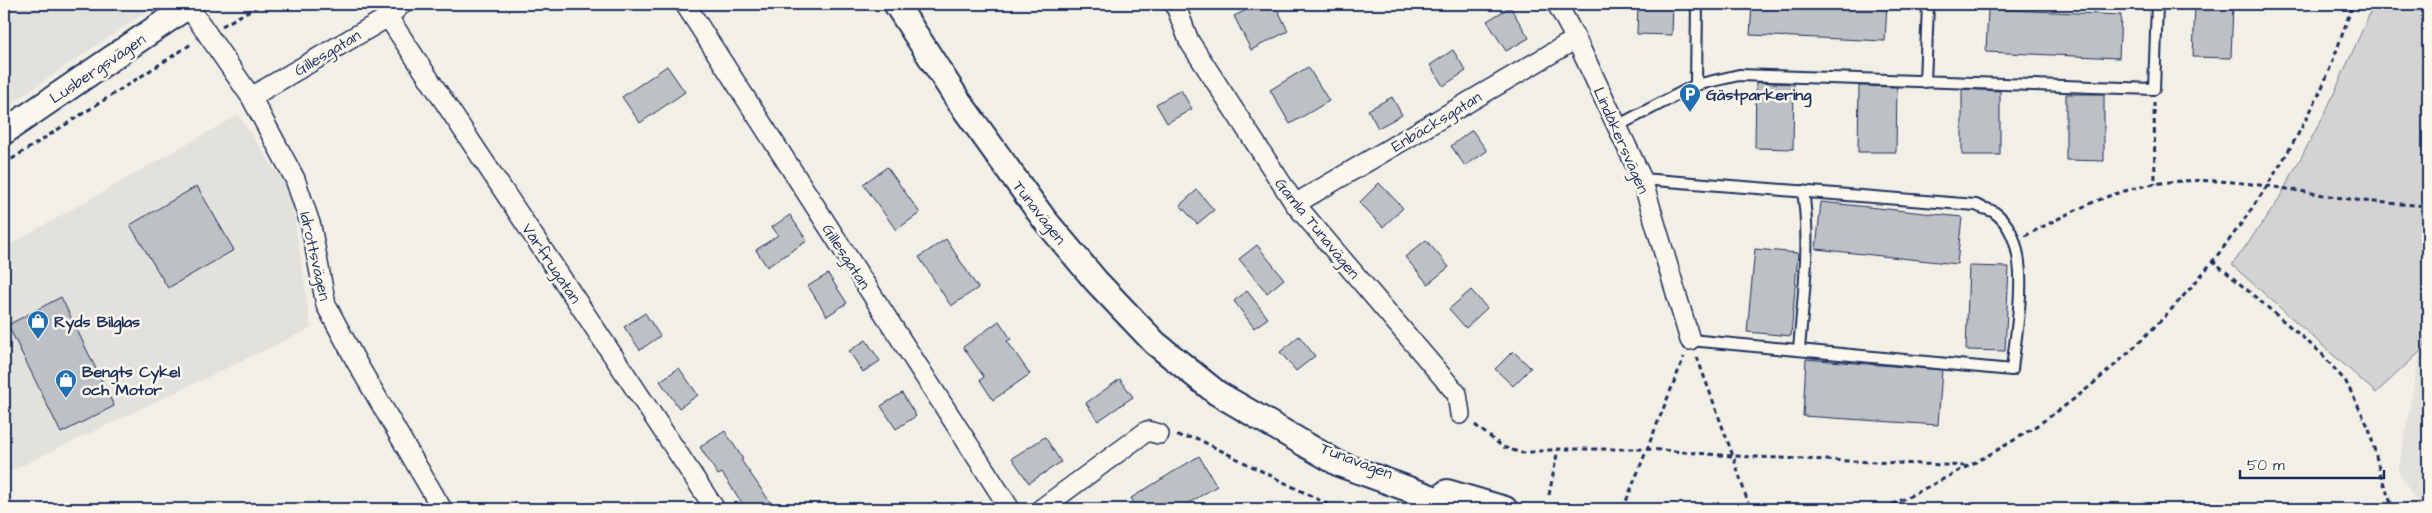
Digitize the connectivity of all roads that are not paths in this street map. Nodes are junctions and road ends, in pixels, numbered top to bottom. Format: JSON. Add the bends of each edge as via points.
{"nodes":[{"id":1,"x":402,"y":4,"type":"edge"},
{"id":2,"x":685,"y":4,"type":"edge"},
{"id":3,"x":896,"y":4,"type":"edge"},
{"id":4,"x":1175,"y":4,"type":"edge"},
{"id":5,"x":1557,"y":4,"type":"edge"},
{"id":6,"x":1697,"y":4,"type":"edge"},
{"id":7,"x":1928,"y":4,"type":"edge"},
{"id":8,"x":2157,"y":4,"type":"edge"},
{"id":9,"x":190,"y":5,"type":"edge"},
{"id":10,"x":388,"y":17,"type":"junction"},
{"id":11,"x":1576,"y":39,"type":"junction"},
{"id":12,"x":1925,"y":82,"type":"junction"},
{"id":13,"x":1696,"y":85,"type":"junction"},
{"id":14,"x":251,"y":97,"type":"junction"},
{"id":15,"x":1617,"y":126,"type":"junction"},
{"id":16,"x":4,"y":132,"type":"edge"},
{"id":17,"x":1642,"y":179,"type":"junction"},
{"id":18,"x":1804,"y":191,"type":"junction"},
{"id":19,"x":1295,"y":204,"type":"junction"},
{"id":20,"x":1690,"y":340,"type":"joint"},
{"id":21,"x":1799,"y":350,"type":"junction"},
{"id":22,"x":1217,"y":393,"type":"junction"},
{"id":23,"x":1460,"y":414,"type":"road end"},
{"id":24,"x":1159,"y":434,"type":"road end"},
{"id":25,"x":442,"y":509,"type":"edge"},
{"id":26,"x":716,"y":509,"type":"edge"},
{"id":27,"x":1010,"y":509,"type":"edge"},
{"id":28,"x":1041,"y":509,"type":"edge"},
{"id":29,"x":1464,"y":509,"type":"edge"},
{"id":30,"x":1505,"y":509,"type":"edge"}],
"edges":[{"from":1,"to":10,"type":"street","name":"Gillesgatan"},
{"from":2,"to":27,"type":"street","name":"Gillesgatan"},
{"from":3,"to":22,"type":"street","name":"Tunavägen","via":[[958,100],[1044,219],[1096,281],[1155,343]]},
{"from":4,"to":19,"type":"street","name":"Gamla Tunavägen","via":[[1189,40]]},
{"from":5,"to":11,"type":"street","name":"Lindåkersvägen"},
{"from":6,"to":13,"type":"lane"},
{"from":7,"to":12,"type":"lane"},
{"from":8,"to":12,"type":"lane","via":[[2154,89]]},
{"from":9,"to":14,"type":"street","name":"Idrottsvägen"},
{"from":9,"to":16,"type":"street","name":"Lusbergsvägen"},
{"from":10,"to":14,"type":"street","name":"Gillesgatan"},
{"from":10,"to":26,"type":"street","name":"Vårfrugatan"},
{"from":11,"to":15,"type":"street","name":"Lindåkersvägen"},
{"from":11,"to":19,"type":"street","name":"Enbäcksgatan"},
{"from":12,"to":13,"type":"lane","via":[[1739,75]]},
{"from":13,"to":15,"type":"lane"},
{"from":14,"to":25,"type":"street","name":"Idrottsvägen","via":[[294,178],[311,226],[326,305]]},
{"from":15,"to":17,"type":"street","name":"Lindåkersvägen"},
{"from":17,"to":18,"type":"lane"},
{"from":17,"to":20,"type":"street","name":"Lindåkersvägen"},
{"from":18,"to":21,"type":"lane","via":[[1807,252]]},
{"from":18,"to":21,"type":"lane","via":[[1976,205],[1994,212],[2009,228],[2022,267],[2012,370]]},
{"from":19,"to":23,"type":"street","name":"Gamla Tunavägen","via":[[1457,394]]},
{"from":20,"to":21,"type":"lane"},
{"from":22,"to":29,"type":"street","name":"Tunavägen","via":[[1339,464]]},
{"from":22,"to":30,"type":"street","name":"Tunavägen","via":[[1340,456]]},
{"from":24,"to":28,"type":"street","via":[[1148,431]]}]}
